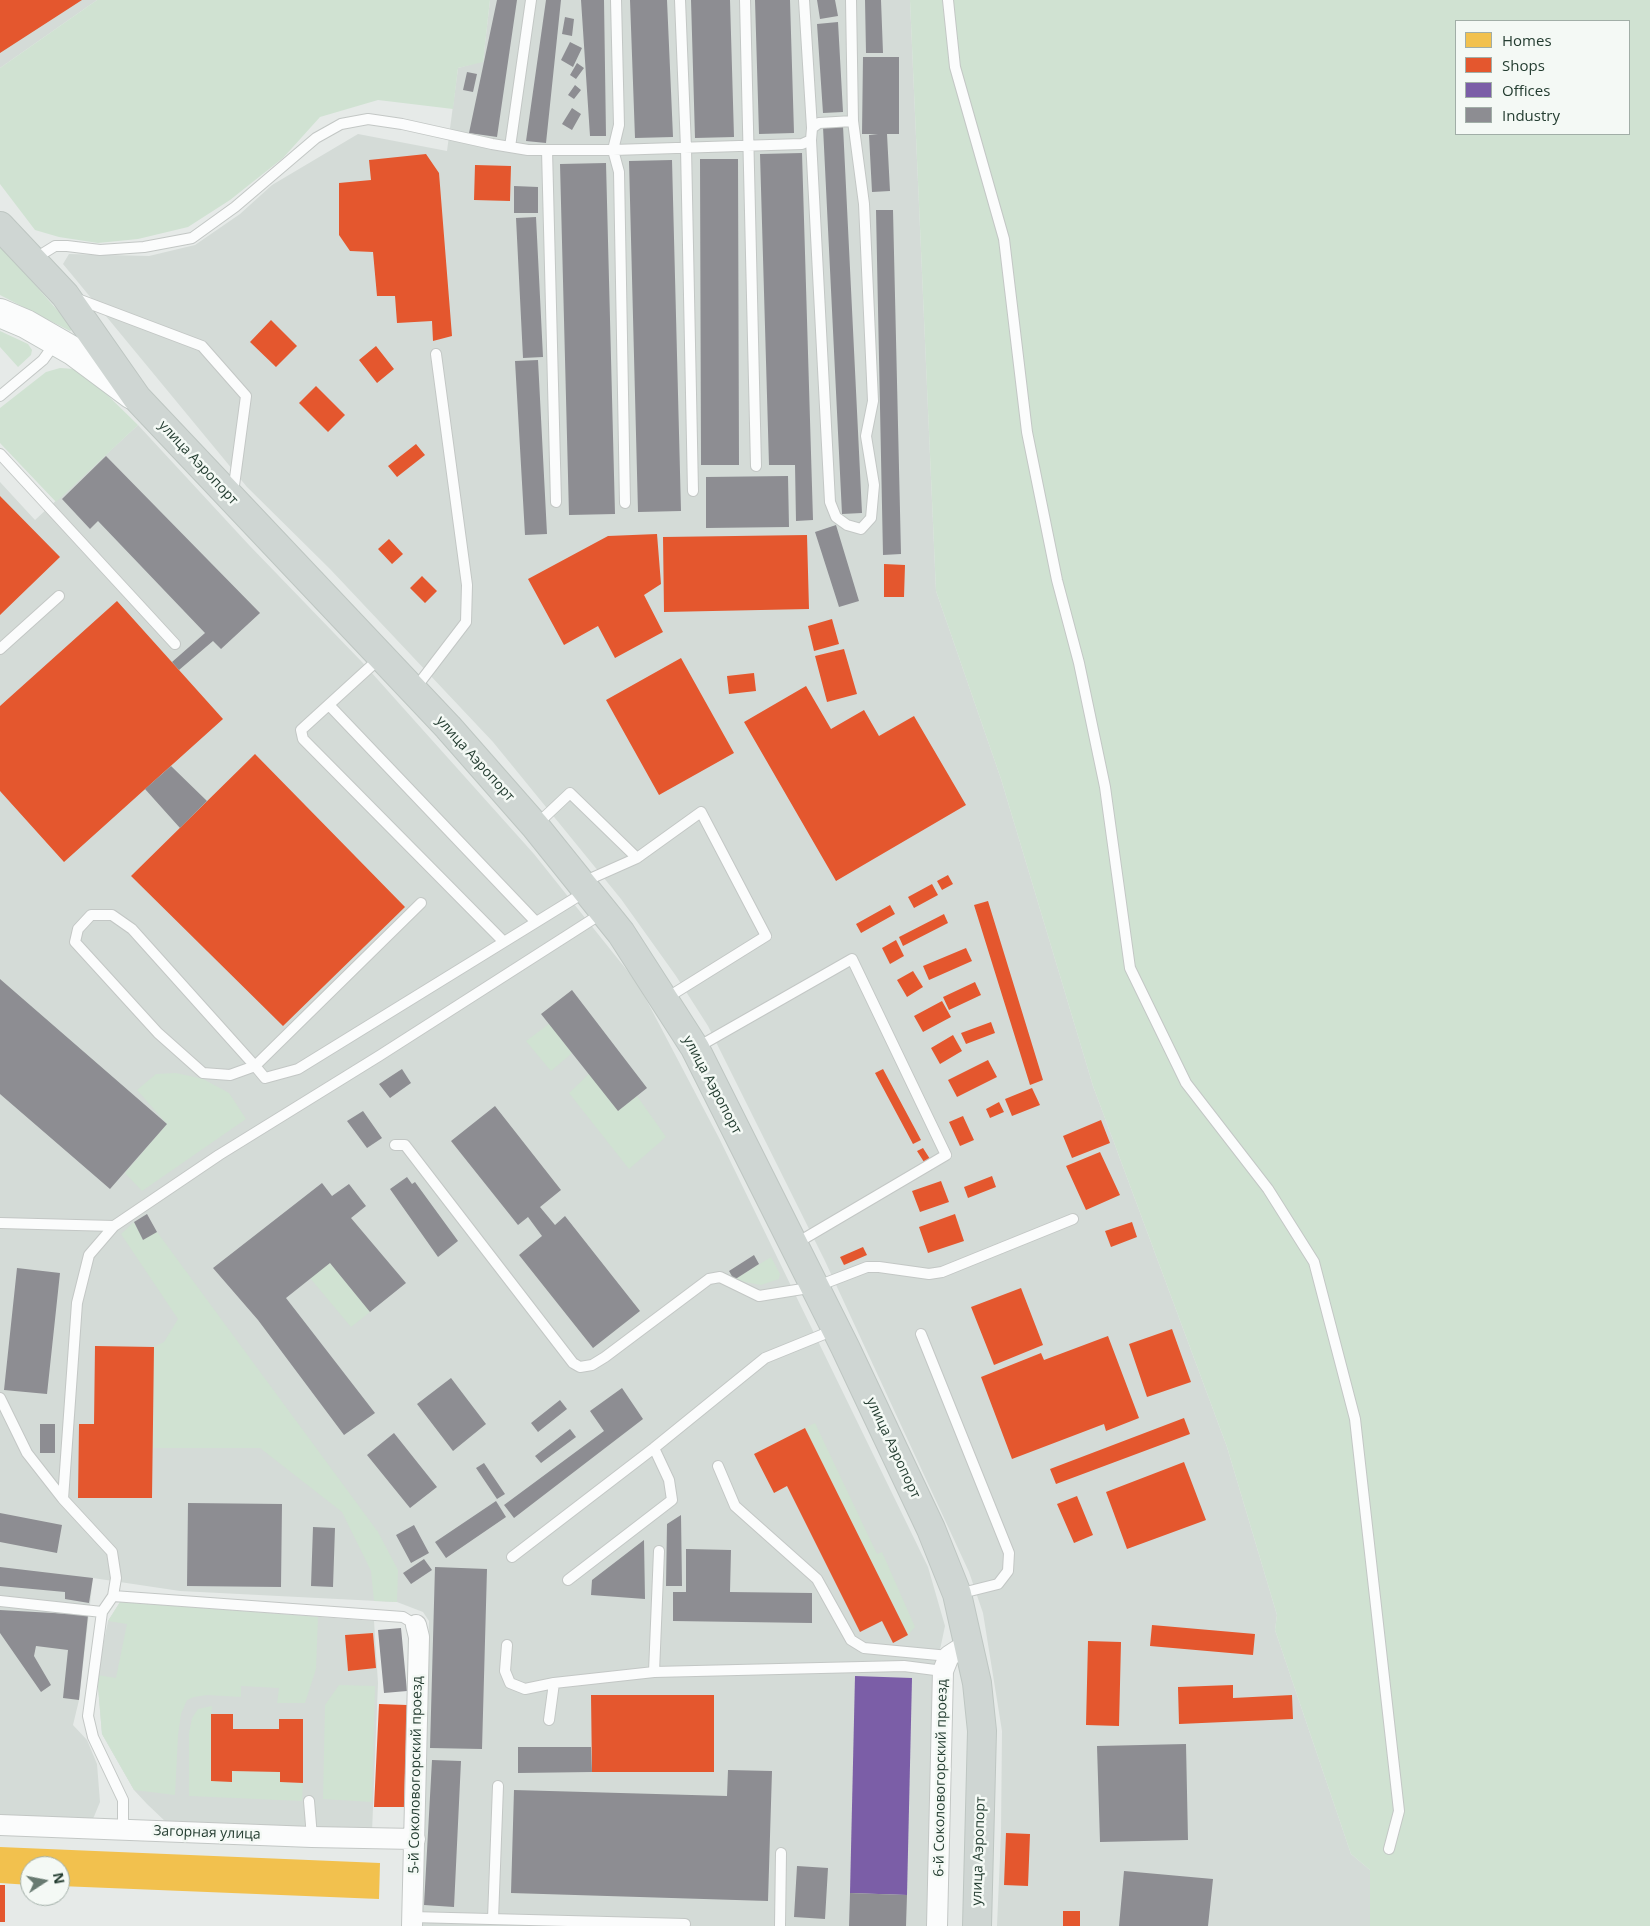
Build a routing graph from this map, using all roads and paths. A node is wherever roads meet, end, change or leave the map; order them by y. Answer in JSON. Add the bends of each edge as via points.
{"nodes":[{"id":1,"x":530,"y":0,"type":"edge"},
{"id":2,"x":616,"y":0,"type":"edge"},
{"id":3,"x":680,"y":0,"type":"edge"},
{"id":4,"x":745,"y":0,"type":"edge"},
{"id":5,"x":804,"y":0,"type":"edge"},
{"id":6,"x":851,"y":0,"type":"edge"},
{"id":7,"x":948,"y":0,"type":"edge"},
{"id":8,"x":852,"y":121,"type":"junction"},
{"id":9,"x":812,"y":128,"type":"junction"},
{"id":10,"x":811,"y":140,"type":"junction"},
{"id":11,"x":747,"y":146,"type":"junction"},
{"id":12,"x":510,"y":147,"type":"junction"},
{"id":13,"x":686,"y":148,"type":"junction"},
{"id":14,"x":547,"y":150,"type":"junction"},
{"id":15,"x":613,"y":150,"type":"junction"},
{"id":16,"x":0,"y":226,"type":"edge"},
{"id":17,"x":33,"y":260,"type":"junction"},
{"id":18,"x":66,"y":295,"type":"junction"},
{"id":19,"x":0,"y":313,"type":"edge"},
{"id":20,"x":57,"y":341,"type":"junction"},
{"id":21,"x":436,"y":354,"type":"dead end"},
{"id":22,"x":0,"y":396,"type":"edge"},
{"id":23,"x":137,"y":398,"type":"junction"},
{"id":24,"x":0,"y":454,"type":"edge"},
{"id":25,"x":756,"y":466,"type":"dead end"},
{"id":26,"x":693,"y":491,"type":"dead end"},
{"id":27,"x":232,"y":499,"type":"junction"},
{"id":28,"x":556,"y":502,"type":"dead end"},
{"id":29,"x":626,"y":503,"type":"dead end"},
{"id":30,"x":59,"y":596,"type":"dead end"},
{"id":31,"x":175,"y":644,"type":"dead end"},
{"id":32,"x":0,"y":649,"type":"edge"},
{"id":33,"x":381,"y":657,"type":"junction"},
{"id":34,"x":413,"y":691,"type":"junction"},
{"id":35,"x":329,"y":705,"type":"junction"},
{"id":36,"x":536,"y":826,"type":"junction"},
{"id":37,"x":636,"y":858,"type":"junction"},
{"id":38,"x":585,"y":886,"type":"junction"},
{"id":39,"x":421,"y":903,"type":"dead end"},
{"id":40,"x":605,"y":912,"type":"junction"},
{"id":41,"x":535,"y":921,"type":"junction"},
{"id":42,"x":503,"y":941,"type":"junction"},
{"id":43,"x":664,"y":999,"type":"junction"},
{"id":44,"x":695,"y":1048,"type":"junction"},
{"id":45,"x":254,"y":1066,"type":"junction"},
{"id":46,"x":395,"y":1145,"type":"dead end"},
{"id":47,"x":1073,"y":1219,"type":"dead end"},
{"id":48,"x":0,"y":1223,"type":"edge"},
{"id":49,"x":114,"y":1226,"type":"junction"},
{"id":50,"x":794,"y":1244,"type":"junction"},
{"id":51,"x":815,"y":1287,"type":"junction"},
{"id":52,"x":835,"y":1329,"type":"junction"},
{"id":53,"x":921,"y":1334,"type":"dead end"},
{"id":54,"x":0,"y":1398,"type":"edge"},
{"id":55,"x":654,"y":1448,"type":"junction"},
{"id":56,"x":718,"y":1466,"type":"dead end"},
{"id":57,"x":63,"y":1498,"type":"junction"},
{"id":58,"x":659,"y":1550,"type":"dead end"},
{"id":59,"x":512,"y":1557,"type":"dead end"},
{"id":60,"x":568,"y":1580,"type":"dead end"},
{"id":61,"x":957,"y":1594,"type":"junction"},
{"id":62,"x":113,"y":1596,"type":"junction"},
{"id":63,"x":0,"y":1601,"type":"edge"},
{"id":64,"x":102,"y":1612,"type":"junction"},
{"id":65,"x":416,"y":1625,"type":"joint"},
{"id":66,"x":507,"y":1645,"type":"dead end"},
{"id":67,"x":954,"y":1657,"type":"junction"},
{"id":68,"x":654,"y":1672,"type":"junction"},
{"id":69,"x":554,"y":1683,"type":"junction"},
{"id":70,"x":549,"y":1720,"type":"dead end"},
{"id":71,"x":498,"y":1786,"type":"dead end"},
{"id":72,"x":309,"y":1802,"type":"dead end"},
{"id":73,"x":0,"y":1825,"type":"edge"},
{"id":74,"x":123,"y":1830,"type":"junction"},
{"id":75,"x":312,"y":1837,"type":"junction"},
{"id":76,"x":415,"y":1839,"type":"junction"},
{"id":77,"x":1389,"y":1849,"type":"dead end"},
{"id":78,"x":781,"y":1852,"type":"dead end"},
{"id":79,"x":492,"y":1919,"type":"junction"},
{"id":80,"x":412,"y":1922,"type":"edge"},
{"id":81,"x":685,"y":1924,"type":"dead end"},
{"id":82,"x":780,"y":1926,"type":"edge"},
{"id":83,"x":937,"y":1926,"type":"edge"},
{"id":84,"x":977,"y":1926,"type":"edge"}],
"edges":[{"from":1,"to":12,"type":"lane"},
{"from":2,"to":15,"type":"lane","via":[[618,125]]},
{"from":3,"to":13,"type":"lane"},
{"from":4,"to":11,"type":"lane"},
{"from":5,"to":9,"type":"lane"},
{"from":6,"to":8,"type":"lane"},
{"from":7,"to":77,"type":"lane","via":[[955,67],[1004,239],[1027,432],[1105,787],[1130,968],[1186,1083],[1268,1190],[1314,1262],[1355,1419],[1399,1811]]},
{"from":8,"to":9,"type":"lane","via":[[819,123]]},
{"from":8,"to":10,"type":"lane","via":[[864,204],[873,391],[866,436],[874,485],[871,518],[861,529],[836,517],[830,502]]},
{"from":9,"to":10,"type":"lane"},
{"from":10,"to":11,"type":"lane","via":[[802,144]]},
{"from":11,"to":13,"type":"lane"},
{"from":11,"to":25,"type":"lane"},
{"from":12,"to":14,"type":"lane"},
{"from":12,"to":17,"type":"lane","via":[[368,119],[341,124],[316,138],[235,208],[192,238],[136,248],[100,250],[55,246]]},
{"from":13,"to":15,"type":"lane"},
{"from":13,"to":26,"type":"lane"},
{"from":14,"to":15,"type":"lane"},
{"from":14,"to":28,"type":"lane"},
{"from":15,"to":29,"type":"lane","via":[[619,172]]},
{"from":16,"to":17,"type":"main road","name":"улица Аэропорт"},
{"from":17,"to":18,"type":"main road","name":"улица Аэропорт"},
{"from":18,"to":23,"type":"main road","name":"улица Аэропорт"},
{"from":18,"to":27,"type":"lane","via":[[202,346],[246,396]]},
{"from":19,"to":20,"type":"main road","name":"улица Аэропорт"},
{"from":20,"to":22,"type":"lane","via":[[43,360]]},
{"from":20,"to":23,"type":"main road","name":"улица Аэропорт"},
{"from":21,"to":34,"type":"lane","via":[[467,585],[466,622]]},
{"from":23,"to":27,"type":"main road","name":"улица Аэропорт"},
{"from":24,"to":31,"type":"lane"},
{"from":27,"to":33,"type":"main road","name":"улица Аэропорт"},
{"from":30,"to":32,"type":"lane"},
{"from":33,"to":34,"type":"main road","name":"улица Аэропорт"},
{"from":33,"to":35,"type":"lane"},
{"from":34,"to":36,"type":"main road","name":"улица Аэропорт"},
{"from":35,"to":41,"type":"lane"},
{"from":35,"to":42,"type":"lane","via":[[302,730],[303,739]]},
{"from":36,"to":37,"type":"lane","via":[[570,793]]},
{"from":36,"to":38,"type":"main road","name":"улица Аэропорт"},
{"from":37,"to":38,"type":"lane"},
{"from":37,"to":43,"type":"lane","via":[[701,812],[766,936]]},
{"from":38,"to":40,"type":"main road","name":"улица Аэропорт"},
{"from":38,"to":41,"type":"lane"},
{"from":39,"to":45,"type":"lane"},
{"from":40,"to":43,"type":"main road","name":"улица Аэропорт"},
{"from":40,"to":49,"type":"lane","via":[[219,1155]]},
{"from":41,"to":42,"type":"lane"},
{"from":42,"to":45,"type":"lane","via":[[298,1069],[266,1078]]},
{"from":43,"to":44,"type":"main road","name":"улица Аэропорт"},
{"from":44,"to":50,"type":"main road","name":"улица Аэропорт"},
{"from":44,"to":50,"type":"lane","via":[[852,959],[946,1155]]},
{"from":45,"to":45,"type":"lane","via":[[132,929],[112,915],[90,915],[78,929],[75,942],[158,1032],[203,1073],[230,1075]]},
{"from":46,"to":51,"type":"lane","via":[[405,1145],[580,1367],[592,1365],[605,1357],[709,1279],[720,1278],[759,1296]]},
{"from":47,"to":51,"type":"lane","via":[[942,1272],[929,1274],[867,1267]]},
{"from":48,"to":49,"type":"lane"},
{"from":49,"to":57,"type":"lane","via":[[89,1255],[77,1303]]},
{"from":50,"to":51,"type":"main road","name":"улица Аэропорт"},
{"from":51,"to":52,"type":"main road","name":"улица Аэропорт"},
{"from":52,"to":55,"type":"lane","via":[[765,1358]]},
{"from":52,"to":61,"type":"main road","name":"улица Аэропорт","via":[[931,1529]]},
{"from":53,"to":61,"type":"lane","via":[[1009,1553],[1008,1571],[998,1584]]},
{"from":54,"to":57,"type":"lane","via":[[27,1453]]},
{"from":55,"to":59,"type":"lane"},
{"from":55,"to":60,"type":"lane","via":[[669,1480],[672,1500]]},
{"from":56,"to":67,"type":"lane","via":[[735,1506],[817,1579],[851,1640],[864,1648]]},
{"from":57,"to":62,"type":"lane","via":[[112,1552],[116,1578]]},
{"from":58,"to":68,"type":"lane"},
{"from":61,"to":67,"type":"main road","name":"улица Аэропорт"},
{"from":62,"to":64,"type":"lane"},
{"from":62,"to":65,"type":"lane","via":[[402,1617]]},
{"from":63,"to":64,"type":"lane"},
{"from":64,"to":74,"type":"lane","via":[[88,1716],[93,1737],[122,1800]]},
{"from":65,"to":76,"type":"street","name":"5-й Соколовогорский проезд","via":[[419,1637]]},
{"from":66,"to":69,"type":"lane","via":[[505,1671],[510,1683],[525,1689]]},
{"from":67,"to":68,"type":"lane","via":[[904,1666]]},
{"from":67,"to":83,"type":"street","name":"6-й Соколовогорский проезд"},
{"from":67,"to":84,"type":"main road","name":"улица Аэропорт","via":[[978,1683],[982,1731]]},
{"from":68,"to":69,"type":"lane"},
{"from":69,"to":70,"type":"lane"},
{"from":71,"to":79,"type":"lane"},
{"from":72,"to":75,"type":"lane"},
{"from":73,"to":74,"type":"street","name":"Загорная улица"},
{"from":74,"to":75,"type":"street","name":"Загорная улица"},
{"from":75,"to":76,"type":"street","name":"Загорная улица"},
{"from":76,"to":80,"type":"street","name":"5-й Соколовогорский проезд"},
{"from":78,"to":82,"type":"lane"},
{"from":79,"to":80,"type":"lane"},
{"from":79,"to":81,"type":"lane"}]}
